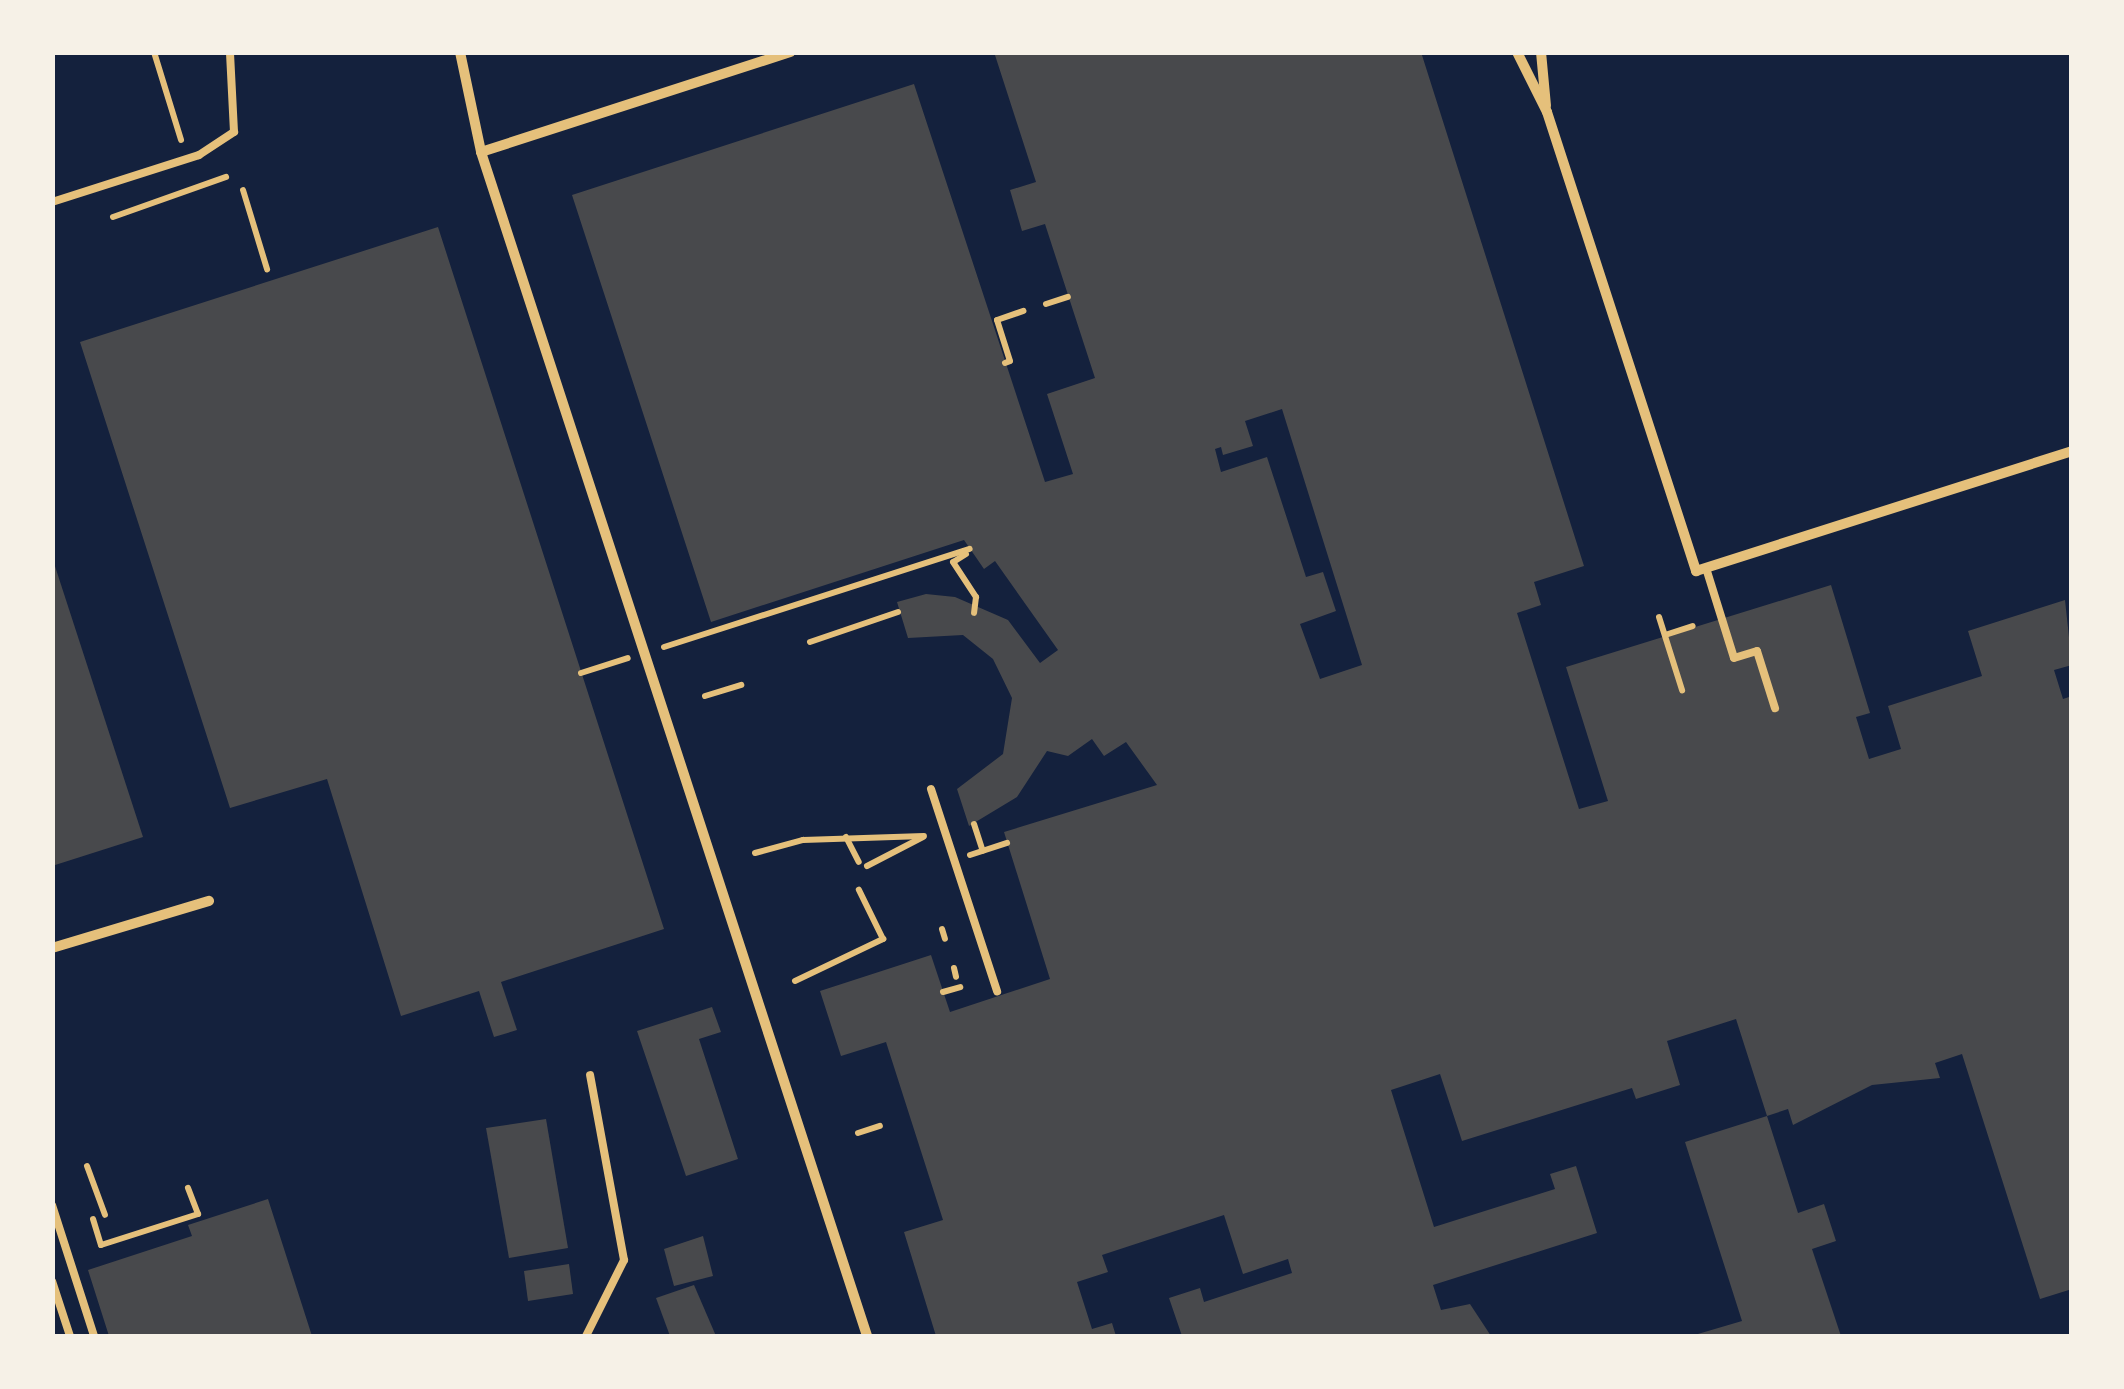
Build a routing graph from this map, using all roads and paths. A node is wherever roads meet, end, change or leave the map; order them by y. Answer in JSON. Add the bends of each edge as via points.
{"nodes":[{"id":1,"x":154,"y":52,"type":"edge"},
{"id":2,"x":230,"y":52,"type":"edge"},
{"id":3,"x":460,"y":52,"type":"edge"},
{"id":4,"x":790,"y":52,"type":"edge"},
{"id":5,"x":1517,"y":52,"type":"edge"},
{"id":6,"x":1541,"y":52,"type":"edge"},
{"id":7,"x":1546,"y":112,"type":"junction"},
{"id":8,"x":181,"y":141,"type":"dead end"},
{"id":9,"x":481,"y":152,"type":"junction"},
{"id":10,"x":226,"y":177,"type":"dead end"},
{"id":11,"x":243,"y":190,"type":"dead end"},
{"id":12,"x":52,"y":202,"type":"edge"},
{"id":13,"x":113,"y":216,"type":"dead end"},
{"id":14,"x":267,"y":269,"type":"dead end"},
{"id":15,"x":1068,"y":297,"type":"dead end"},
{"id":16,"x":1046,"y":304,"type":"dead end"},
{"id":17,"x":1023,"y":311,"type":"dead end"},
{"id":18,"x":1005,"y":363,"type":"dead end"},
{"id":19,"x":2072,"y":451,"type":"edge"},
{"id":20,"x":1701,"y":570,"type":"junction"},
{"id":21,"x":898,"y":612,"type":"dead end"},
{"id":22,"x":974,"y":614,"type":"dead end"},
{"id":23,"x":1660,"y":617,"type":"dead end"},
{"id":24,"x":1693,"y":626,"type":"dead end"},
{"id":25,"x":1665,"y":635,"type":"junction"},
{"id":26,"x":810,"y":642,"type":"dead end"},
{"id":27,"x":656,"y":649,"type":"dead end"},
{"id":28,"x":637,"y":655,"type":"dead end"},
{"id":29,"x":581,"y":673,"type":"dead end"},
{"id":30,"x":741,"y":684,"type":"dead end"},
{"id":31,"x":1682,"y":690,"type":"dead end"},
{"id":32,"x":705,"y":696,"type":"dead end"},
{"id":33,"x":1775,"y":708,"type":"dead end"},
{"id":34,"x":931,"y":789,"type":"dead end"},
{"id":35,"x":974,"y":824,"type":"dead end"},
{"id":36,"x":846,"y":837,"type":"junction"},
{"id":37,"x":1007,"y":843,"type":"dead end"},
{"id":38,"x":983,"y":850,"type":"junction"},
{"id":39,"x":755,"y":853,"type":"dead end"},
{"id":40,"x":970,"y":855,"type":"dead end"},
{"id":41,"x":858,"y":890,"type":"dead end"},
{"id":42,"x":209,"y":901,"type":"dead end"},
{"id":43,"x":942,"y":929,"type":"dead end"},
{"id":44,"x":945,"y":939,"type":"dead end"},
{"id":45,"x":52,"y":948,"type":"edge"},
{"id":46,"x":795,"y":981,"type":"dead end"},
{"id":47,"x":960,"y":987,"type":"dead end"},
{"id":48,"x":998,"y":991,"type":"dead end"},
{"id":49,"x":944,"y":992,"type":"dead end"},
{"id":50,"x":590,"y":1075,"type":"dead end"},
{"id":51,"x":880,"y":1126,"type":"dead end"},
{"id":52,"x":858,"y":1133,"type":"dead end"},
{"id":53,"x":87,"y":1166,"type":"dead end"},
{"id":54,"x":188,"y":1188,"type":"dead end"},
{"id":55,"x":52,"y":1205,"type":"edge"},
{"id":56,"x":104,"y":1215,"type":"dead end"},
{"id":57,"x":93,"y":1218,"type":"dead end"},
{"id":58,"x":52,"y":1280,"type":"edge"},
{"id":59,"x":70,"y":1336,"type":"edge"},
{"id":60,"x":94,"y":1336,"type":"edge"},
{"id":61,"x":586,"y":1336,"type":"edge"},
{"id":62,"x":867,"y":1336,"type":"edge"}],
"edges":[{"from":1,"to":8,"type":"path"},
{"from":2,"to":12,"type":"lane","via":[[234,132],[199,155]]},
{"from":3,"to":9,"type":"street"},
{"from":4,"to":9,"type":"street"},
{"from":5,"to":7,"type":"street"},
{"from":6,"to":7,"type":"street"},
{"from":7,"to":20,"type":"street"},
{"from":9,"to":62,"type":"street"},
{"from":10,"to":13,"type":"path"},
{"from":11,"to":14,"type":"path"},
{"from":15,"to":16,"type":"path"},
{"from":17,"to":18,"type":"path","via":[[996,320]]},
{"from":19,"to":20,"type":"street"},
{"from":20,"to":33,"type":"lane","via":[[1734,658],[1757,651]]},
{"from":21,"to":26,"type":"path"},
{"from":22,"to":27,"type":"path","via":[[976,597],[953,562],[971,550]]},
{"from":23,"to":25,"type":"path"},
{"from":24,"to":25,"type":"path"},
{"from":25,"to":31,"type":"path"},
{"from":28,"to":29,"type":"path"},
{"from":30,"to":32,"type":"path"},
{"from":34,"to":48,"type":"lane"},
{"from":35,"to":38,"type":"path"},
{"from":36,"to":36,"type":"path","via":[[924,836],[863,864]]},
{"from":36,"to":39,"type":"path"},
{"from":37,"to":38,"type":"path"},
{"from":38,"to":40,"type":"path"},
{"from":41,"to":46,"type":"path","via":[[883,939]]},
{"from":42,"to":45,"type":"street"},
{"from":43,"to":44,"type":"path"},
{"from":47,"to":49,"type":"path"},
{"from":50,"to":61,"type":"lane","via":[[624,1260]]},
{"from":51,"to":52,"type":"path"},
{"from":53,"to":56,"type":"path"},
{"from":54,"to":57,"type":"path","via":[[198,1214],[101,1245]]},
{"from":55,"to":60,"type":"lane"},
{"from":58,"to":59,"type":"lane"}]}
